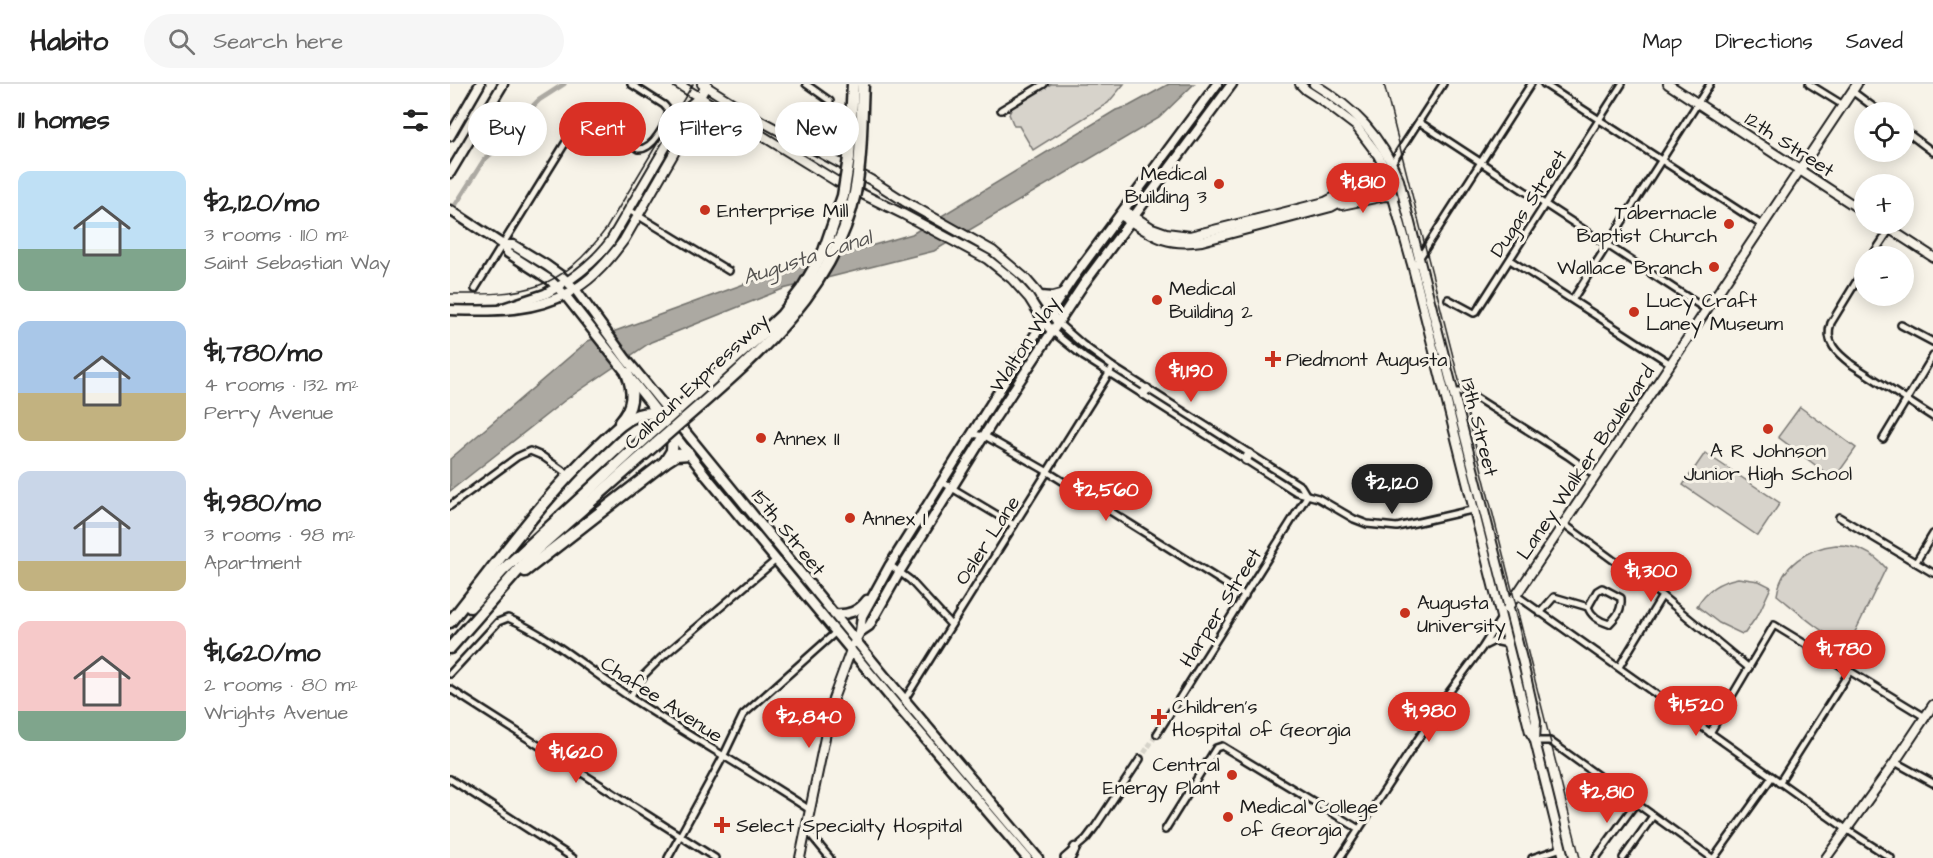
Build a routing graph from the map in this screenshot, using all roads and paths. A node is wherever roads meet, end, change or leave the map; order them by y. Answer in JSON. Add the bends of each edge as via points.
{"nodes":[{"id":1,"x":480,"y":84,"type":"edge"},
{"id":2,"x":631,"y":84,"type":"edge"},
{"id":3,"x":806,"y":84,"type":"edge"},
{"id":4,"x":853,"y":84,"type":"edge"},
{"id":5,"x":863,"y":84,"type":"edge"},
{"id":6,"x":1044,"y":84,"type":"edge"},
{"id":7,"x":1217,"y":84,"type":"edge"},
{"id":8,"x":1232,"y":84,"type":"edge"},
{"id":9,"x":1300,"y":84,"type":"edge"},
{"id":10,"x":1314,"y":84,"type":"edge"},
{"id":11,"x":1443,"y":84,"type":"edge"},
{"id":12,"x":1531,"y":84,"type":"edge"},
{"id":13,"x":1544,"y":84,"type":"edge"},
{"id":14,"x":1622,"y":84,"type":"edge"},
{"id":15,"x":1668,"y":84,"type":"edge"},
{"id":16,"x":1710,"y":84,"type":"edge"},
{"id":17,"x":1809,"y":84,"type":"edge"},
{"id":18,"x":499,"y":85,"type":"edge"},
{"id":19,"x":680,"y":85,"type":"edge"},
{"id":20,"x":705,"y":85,"type":"edge"},
{"id":21,"x":1855,"y":88,"type":"edge"},
{"id":22,"x":700,"y":97,"type":"junction"},
{"id":23,"x":830,"y":101,"type":"dead end"},
{"id":24,"x":687,"y":102,"type":"edge"},
{"id":25,"x":694,"y":102,"type":"edge"},
{"id":26,"x":1870,"y":102,"type":"edge"},
{"id":27,"x":1698,"y":104,"type":"junction"},
{"id":28,"x":1843,"y":105,"type":"junction"},
{"id":29,"x":1001,"y":110,"type":"dead end"},
{"id":30,"x":1599,"y":120,"type":"junction"},
{"id":31,"x":1419,"y":122,"type":"junction"},
{"id":32,"x":775,"y":129,"type":"edge"},
{"id":33,"x":450,"y":136,"type":"edge"},
{"id":34,"x":1914,"y":138,"type":"edge"},
{"id":35,"x":1933,"y":152,"type":"edge"},
{"id":36,"x":660,"y":156,"type":"edge"},
{"id":37,"x":816,"y":156,"type":"edge"},
{"id":38,"x":826,"y":156,"type":"edge"},
{"id":39,"x":1661,"y":161,"type":"junction"},
{"id":40,"x":1480,"y":162,"type":"junction"},
{"id":41,"x":1392,"y":163,"type":"junction"},
{"id":42,"x":810,"y":165,"type":"junction"},
{"id":43,"x":1800,"y":169,"type":"junction"},
{"id":44,"x":1385,"y":170,"type":"junction"},
{"id":45,"x":450,"y":173,"type":"edge"},
{"id":46,"x":1394,"y":197,"type":"junction"},
{"id":47,"x":1545,"y":204,"type":"junction"},
{"id":48,"x":1854,"y":205,"type":"edge"},
{"id":49,"x":1331,"y":207,"type":"junction"},
{"id":50,"x":450,"y":210,"type":"edge"},
{"id":51,"x":629,"y":210,"type":"junction"},
{"id":52,"x":1122,"y":212,"type":"junction"},
{"id":53,"x":638,"y":215,"type":"junction"},
{"id":54,"x":1133,"y":219,"type":"junction"},
{"id":55,"x":1763,"y":226,"type":"junction"},
{"id":56,"x":1898,"y":234,"type":"edge"},
{"id":57,"x":503,"y":244,"type":"junction"},
{"id":58,"x":1608,"y":245,"type":"junction"},
{"id":59,"x":1420,"y":256,"type":"junction"},
{"id":60,"x":1933,"y":257,"type":"edge"},
{"id":61,"x":1509,"y":260,"type":"junction"},
{"id":62,"x":1413,"y":268,"type":"junction"},
{"id":63,"x":729,"y":271,"type":"dead end"},
{"id":64,"x":568,"y":281,"type":"junction"},
{"id":65,"x":1854,"y":285,"type":"edge"},
{"id":66,"x":557,"y":287,"type":"junction"},
{"id":67,"x":475,"y":289,"type":"dead end"},
{"id":68,"x":575,"y":289,"type":"junction"},
{"id":69,"x":1039,"y":294,"type":"junction"},
{"id":70,"x":1063,"y":294,"type":"junction"},
{"id":71,"x":565,"y":295,"type":"junction"},
{"id":72,"x":1448,"y":299,"type":"dead end"},
{"id":73,"x":1573,"y":299,"type":"junction"},
{"id":74,"x":500,"y":309,"type":"junction"},
{"id":75,"x":450,"y":310,"type":"edge"},
{"id":76,"x":1707,"y":310,"type":"junction"},
{"id":77,"x":1050,"y":313,"type":"junction"},
{"id":78,"x":1044,"y":322,"type":"junction"},
{"id":79,"x":1058,"y":323,"type":"junction"},
{"id":80,"x":1901,"y":325,"type":"dead end"},
{"id":81,"x":1052,"y":331,"type":"junction"},
{"id":82,"x":602,"y":335,"type":"junction"},
{"id":83,"x":1933,"y":342,"type":"edge"},
{"id":84,"x":1933,"y":356,"type":"edge"},
{"id":85,"x":622,"y":361,"type":"junction"},
{"id":86,"x":1671,"y":364,"type":"junction"},
{"id":87,"x":1113,"y":367,"type":"junction"},
{"id":88,"x":627,"y":373,"type":"junction"},
{"id":89,"x":1109,"y":373,"type":"junction"},
{"id":90,"x":1145,"y":391,"type":"junction"},
{"id":91,"x":1454,"y":392,"type":"junction"},
{"id":92,"x":992,"y":401,"type":"junction"},
{"id":93,"x":1906,"y":401,"type":"junction"},
{"id":94,"x":1002,"y":407,"type":"junction"},
{"id":95,"x":659,"y":415,"type":"junction"},
{"id":96,"x":1933,"y":417,"type":"edge"},
{"id":97,"x":674,"y":418,"type":"junction"},
{"id":98,"x":613,"y":432,"type":"junction"},
{"id":99,"x":674,"y":434,"type":"junction"},
{"id":100,"x":972,"y":434,"type":"junction"},
{"id":101,"x":985,"y":436,"type":"junction"},
{"id":102,"x":653,"y":439,"type":"junction"},
{"id":103,"x":1883,"y":439,"type":"dead end"},
{"id":104,"x":689,"y":454,"type":"junction"},
{"id":105,"x":665,"y":462,"type":"junction"},
{"id":106,"x":1048,"y":472,"type":"junction"},
{"id":107,"x":569,"y":475,"type":"junction"},
{"id":108,"x":1596,"y":477,"type":"junction"},
{"id":109,"x":942,"y":482,"type":"junction"},
{"id":110,"x":952,"y":489,"type":"junction"},
{"id":111,"x":1307,"y":496,"type":"junction"},
{"id":112,"x":450,"y":506,"type":"edge"},
{"id":113,"x":1483,"y":507,"type":"junction"},
{"id":114,"x":1474,"y":510,"type":"junction"},
{"id":115,"x":1839,"y":518,"type":"dead end"},
{"id":116,"x":1564,"y":524,"type":"junction"},
{"id":117,"x":1014,"y":525,"type":"junction"},
{"id":118,"x":1933,"y":534,"type":"edge"},
{"id":119,"x":776,"y":560,"type":"junction"},
{"id":120,"x":1916,"y":562,"type":"junction"},
{"id":121,"x":890,"y":565,"type":"junction"},
{"id":122,"x":900,"y":571,"type":"junction"},
{"id":123,"x":1933,"y":573,"type":"edge"},
{"id":124,"x":878,"y":586,"type":"junction"},
{"id":125,"x":1516,"y":595,"type":"junction"},
{"id":126,"x":1245,"y":596,"type":"junction"},
{"id":127,"x":1662,"y":596,"type":"junction"},
{"id":128,"x":493,"y":599,"type":"junction"},
{"id":129,"x":1508,"y":607,"type":"junction"},
{"id":130,"x":1588,"y":607,"type":"junction"},
{"id":131,"x":1540,"y":613,"type":"junction"},
{"id":132,"x":834,"y":614,"type":"junction"},
{"id":133,"x":1501,"y":618,"type":"junction"},
{"id":134,"x":450,"y":622,"type":"edge"},
{"id":135,"x":951,"y":625,"type":"junction"},
{"id":136,"x":450,"y":630,"type":"edge"},
{"id":137,"x":836,"y":632,"type":"junction"},
{"id":138,"x":858,"y":636,"type":"junction"},
{"id":139,"x":1508,"y":644,"type":"junction"},
{"id":140,"x":450,"y":648,"type":"edge"},
{"id":141,"x":1482,"y":648,"type":"junction"},
{"id":142,"x":851,"y":650,"type":"junction"},
{"id":143,"x":1619,"y":667,"type":"junction"},
{"id":144,"x":1749,"y":668,"type":"junction"},
{"id":145,"x":1850,"y":671,"type":"junction"},
{"id":146,"x":450,"y":674,"type":"edge"},
{"id":147,"x":450,"y":688,"type":"edge"},
{"id":148,"x":630,"y":697,"type":"junction"},
{"id":149,"x":905,"y":699,"type":"junction"},
{"id":150,"x":1933,"y":705,"type":"edge"},
{"id":151,"x":1925,"y":717,"type":"junction"},
{"id":152,"x":1710,"y":733,"type":"junction"},
{"id":153,"x":1157,"y":734,"type":"tunnel mouth"},
{"id":154,"x":1535,"y":741,"type":"junction"},
{"id":155,"x":723,"y":757,"type":"junction"},
{"id":156,"x":1140,"y":759,"type":"tunnel mouth"},
{"id":157,"x":1895,"y":762,"type":"junction"},
{"id":158,"x":1772,"y":777,"type":"junction"},
{"id":159,"x":450,"y":779,"type":"edge"},
{"id":160,"x":1779,"y":783,"type":"junction"},
{"id":161,"x":1933,"y":783,"type":"edge"},
{"id":162,"x":1636,"y":803,"type":"junction"},
{"id":163,"x":810,"y":810,"type":"junction"},
{"id":164,"x":1653,"y":816,"type":"junction"},
{"id":165,"x":1359,"y":829,"type":"junction"},
{"id":166,"x":1846,"y":829,"type":"junction"},
{"id":167,"x":806,"y":830,"type":"junction"},
{"id":168,"x":1165,"y":830,"type":"dead end"},
{"id":169,"x":680,"y":837,"type":"junction"},
{"id":170,"x":1075,"y":848,"type":"junction"},
{"id":171,"x":1562,"y":848,"type":"junction"},
{"id":172,"x":1887,"y":857,"type":"edge"},
{"id":173,"x":573,"y":858,"type":"edge"},
{"id":174,"x":668,"y":858,"type":"edge"},
{"id":175,"x":715,"y":858,"type":"edge"},
{"id":176,"x":800,"y":858,"type":"edge"},
{"id":177,"x":830,"y":858,"type":"edge"},
{"id":178,"x":1027,"y":858,"type":"edge"},
{"id":179,"x":1038,"y":858,"type":"edge"},
{"id":180,"x":1064,"y":858,"type":"edge"},
{"id":181,"x":1070,"y":858,"type":"edge"},
{"id":182,"x":1340,"y":858,"type":"edge"},
{"id":183,"x":1532,"y":858,"type":"edge"},
{"id":184,"x":1564,"y":858,"type":"edge"},
{"id":185,"x":1596,"y":858,"type":"edge"},
{"id":186,"x":1623,"y":858,"type":"edge"},
{"id":187,"x":1713,"y":858,"type":"edge"},
{"id":188,"x":1826,"y":858,"type":"edge"}],
"edges":[{"from":1,"to":33,"type":"main road"},
{"from":2,"to":57,"type":"street","via":[[669,111],[652,143],[642,149],[582,117]]},
{"from":3,"to":23,"type":"street"},
{"from":4,"to":102,"type":"highway","name":"Calhoun Expressway","bridge":true,"via":[[843,196],[824,251],[782,315]]},
{"from":5,"to":102,"type":"highway","name":"Calhoun Expressway","bridge":true,"via":[[855,195],[826,269],[764,345]]},
{"from":6,"to":29,"type":"street"},
{"from":7,"to":52,"type":"main road","name":"Walton Way"},
{"from":8,"to":54,"type":"main road","name":"Walton Way"},
{"from":9,"to":44,"type":"main road","via":[[1356,126]]},
{"from":10,"to":41,"type":"main road","name":"13th Street","via":[[1363,121]]},
{"from":11,"to":31,"type":"street"},
{"from":12,"to":40,"type":"street"},
{"from":13,"to":30,"type":"street"},
{"from":14,"to":30,"type":"street","name":"Dugas Street"},
{"from":15,"to":27,"type":"main road","name":"12th Street"},
{"from":16,"to":27,"type":"street"},
{"from":17,"to":28,"type":"street"},
{"from":18,"to":45,"type":"main road"},
{"from":19,"to":22,"type":"main road"},
{"from":19,"to":24,"type":"main road"},
{"from":20,"to":22,"type":"main road"},
{"from":20,"to":32,"type":"main road"},
{"from":21,"to":26,"type":"street"},
{"from":21,"to":28,"type":"main road","name":"Laney Walker Boulevard"},
{"from":22,"to":25,"type":"main road"},
{"from":22,"to":42,"type":"main road"},
{"from":22,"to":53,"type":"main road","via":[[700,108]]},
{"from":27,"to":39,"type":"street"},
{"from":27,"to":43,"type":"main road","name":"12th Street"},
{"from":28,"to":43,"type":"main road","name":"Laney Walker Boulevard"},
{"from":30,"to":39,"type":"street"},
{"from":30,"to":47,"type":"street","name":"Dugas Street"},
{"from":31,"to":40,"type":"street"},
{"from":31,"to":41,"type":"street"},
{"from":34,"to":35,"type":"street"},
{"from":36,"to":51,"type":"main road"},
{"from":37,"to":42,"type":"main road"},
{"from":38,"to":69,"type":"main road","bridge":true,"via":[[993,251],[1018,270]]},
{"from":39,"to":55,"type":"street"},
{"from":39,"to":58,"type":"street"},
{"from":40,"to":47,"type":"street"},
{"from":40,"to":59,"type":"street"},
{"from":41,"to":44,"type":"main road"},
{"from":41,"to":59,"type":"main road","name":"13th Street"},
{"from":42,"to":78,"type":"main road","bridge":true,"via":[[987,259],[1029,298]]},
{"from":43,"to":48,"type":"main road","name":"12th Street"},
{"from":43,"to":55,"type":"main road","name":"Laney Walker Boulevard"},
{"from":44,"to":46,"type":"main road"},
{"from":44,"to":49,"type":"main road","via":[[1369,186]]},
{"from":44,"to":54,"type":"main road","via":[[1376,171],[1325,202],[1199,234],[1178,236]]},
{"from":46,"to":49,"type":"main road"},
{"from":46,"to":62,"type":"main road"},
{"from":47,"to":58,"type":"street"},
{"from":47,"to":61,"type":"street","name":"Dugas Street"},
{"from":49,"to":54,"type":"main road","via":[[1193,243],[1158,238]]},
{"from":50,"to":57,"type":"main road","name":"15th Street"},
{"from":51,"to":53,"type":"street"},
{"from":51,"to":64,"type":"main road","via":[[598,258]]},
{"from":52,"to":54,"type":"main road"},
{"from":52,"to":70,"type":"main road","name":"Walton Way"},
{"from":53,"to":63,"type":"street"},
{"from":53,"to":68,"type":"main road","via":[[615,252]]},
{"from":54,"to":79,"type":"main road","name":"Walton Way"},
{"from":55,"to":76,"type":"main road","name":"Laney Walker Boulevard"},
{"from":56,"to":60,"type":"main road"},
{"from":57,"to":64,"type":"main road","name":"15th Street","via":[[513,245]]},
{"from":57,"to":66,"type":"main road","name":"15th Street","via":[[508,253]]},
{"from":57,"to":67,"type":"street"},
{"from":58,"to":73,"type":"street"},
{"from":58,"to":76,"type":"street"},
{"from":59,"to":62,"type":"street"},
{"from":59,"to":91,"type":"main road","name":"13th Street"},
{"from":61,"to":72,"type":"street","name":"Dugas Street","via":[[1474,314]]},
{"from":61,"to":73,"type":"street"},
{"from":62,"to":114,"type":"main road"},
{"from":64,"to":66,"type":"main road"},
{"from":64,"to":68,"type":"main road","name":"15th Street"},
{"from":65,"to":93,"type":"street","via":[[1831,323],[1830,341],[1839,355]]},
{"from":66,"to":71,"type":"main road","name":"15th Street"},
{"from":66,"to":74,"type":"main road"},
{"from":68,"to":71,"type":"main road"},
{"from":68,"to":82,"type":"main road","name":"15th Street","via":[[598,319]]},
{"from":69,"to":70,"type":"main road"},
{"from":69,"to":77,"type":"main road"},
{"from":70,"to":77,"type":"main road","name":"Walton Way"},
{"from":71,"to":74,"type":"main road","via":[[532,307]]},
{"from":71,"to":82,"type":"main road","name":"15th Street"},
{"from":73,"to":86,"type":"street"},
{"from":74,"to":75,"type":"main road"},
{"from":76,"to":86,"type":"main road","name":"Laney Walker Boulevard"},
{"from":77,"to":78,"type":"main road","name":"Walton Way"},
{"from":77,"to":79,"type":"main road"},
{"from":78,"to":81,"type":"main road"},
{"from":78,"to":92,"type":"main road","name":"Walton Way"},
{"from":79,"to":81,"type":"main road","name":"Walton Way"},
{"from":79,"to":87,"type":"street"},
{"from":80,"to":83,"type":"street"},
{"from":81,"to":89,"type":"street"},
{"from":81,"to":94,"type":"main road","name":"Walton Way"},
{"from":82,"to":85,"type":"main road","name":"15th Street"},
{"from":84,"to":93,"type":"street"},
{"from":85,"to":88,"type":"main road","name":"15th Street"},
{"from":85,"to":97,"type":"main road","name":"15th Street"},
{"from":86,"to":108,"type":"main road","name":"Laney Walker Boulevard"},
{"from":87,"to":89,"type":"street","name":"Osler Lane"},
{"from":87,"to":90,"type":"street"},
{"from":88,"to":95,"type":"main road","name":"15th Street"},
{"from":88,"to":98,"type":"highway","via":[[632,386],[631,401]]},
{"from":89,"to":90,"type":"street"},
{"from":89,"to":106,"type":"street","name":"Osler Lane"},
{"from":90,"to":111,"type":"street"},
{"from":91,"to":108,"type":"street","via":[[1467,392]]},
{"from":91,"to":113,"type":"main road","name":"13th Street"},
{"from":92,"to":94,"type":"main road"},
{"from":92,"to":100,"type":"main road","name":"Walton Way"},
{"from":93,"to":96,"type":"street"},
{"from":93,"to":103,"type":"street"},
{"from":94,"to":101,"type":"main road","name":"Walton Way"},
{"from":95,"to":97,"type":"highway"},
{"from":95,"to":98,"type":"highway","via":[[637,416]]},
{"from":95,"to":99,"type":"main road","name":"15th Street"},
{"from":97,"to":99,"type":"highway"},
{"from":97,"to":132,"type":"main road","name":"15th Street"},
{"from":98,"to":107,"type":"highway"},
{"from":99,"to":104,"type":"main road","name":"15th Street"},
{"from":99,"to":105,"type":"highway","via":[[672,451]]},
{"from":100,"to":101,"type":"street"},
{"from":100,"to":109,"type":"main road","name":"Walton Way"},
{"from":101,"to":106,"type":"street"},
{"from":101,"to":110,"type":"main road","name":"Walton Way"},
{"from":102,"to":128,"type":"highway","name":"Calhoun Expressway","via":[[536,550]]},
{"from":102,"to":136,"type":"highway","name":"Calhoun Expressway","via":[[510,563]]},
{"from":104,"to":105,"type":"highway","via":[[676,455]]},
{"from":104,"to":119,"type":"main road","name":"15th Street"},
{"from":105,"to":128,"type":"highway","via":[[554,546]]},
{"from":106,"to":117,"type":"street","name":"Osler Lane"},
{"from":106,"to":126,"type":"street"},
{"from":107,"to":112,"type":"street","via":[[530,451],[517,456]]},
{"from":107,"to":134,"type":"highway"},
{"from":108,"to":116,"type":"main road","name":"Laney Walker Boulevard"},
{"from":109,"to":110,"type":"street"},
{"from":109,"to":121,"type":"main road","name":"Walton Way"},
{"from":110,"to":117,"type":"street"},
{"from":110,"to":122,"type":"main road","name":"Walton Way"},
{"from":111,"to":114,"type":"street","via":[[1365,524],[1397,527]]},
{"from":111,"to":126,"type":"street","name":"Harper Street"},
{"from":113,"to":114,"type":"street"},
{"from":113,"to":129,"type":"main road","name":"13th Street"},
{"from":114,"to":133,"type":"main road"},
{"from":115,"to":120,"type":"street"},
{"from":116,"to":125,"type":"main road","name":"Laney Walker Boulevard"},
{"from":116,"to":127,"type":"street"},
{"from":117,"to":135,"type":"street","name":"Osler Lane"},
{"from":118,"to":120,"type":"street"},
{"from":119,"to":137,"type":"main road","name":"15th Street"},
{"from":119,"to":148,"type":"street","via":[[661,658]]},
{"from":120,"to":123,"type":"street"},
{"from":121,"to":122,"type":"street"},
{"from":121,"to":124,"type":"main road","name":"Walton Way"},
{"from":122,"to":135,"type":"street"},
{"from":122,"to":138,"type":"main road","name":"Walton Way","via":[[869,626]]},
{"from":124,"to":132,"type":"main road","via":[[862,607],[850,614]]},
{"from":124,"to":138,"type":"main road","name":"Walton Way","via":[[862,616]]},
{"from":125,"to":129,"type":"main road","name":"Laney Walker Boulevard"},
{"from":125,"to":131,"type":"street"},
{"from":126,"to":153,"type":"street","name":"Harper Street"},
{"from":127,"to":143,"type":"street"},
{"from":127,"to":144,"type":"street"},
{"from":128,"to":140,"type":"highway","name":"Calhoun Expressway"},
{"from":129,"to":133,"type":"main road","name":"Laney Walker Boulevard"},
{"from":129,"to":154,"type":"main road","name":"13th Street","via":[[1536,721]]},
{"from":130,"to":130,"type":"street","via":[[1590,614],[1609,624],[1622,607],[1621,598],[1602,588]]},
{"from":130,"to":131,"type":"street","via":[[1554,597]]},
{"from":131,"to":143,"type":"street"},
{"from":132,"to":138,"type":"main road","name":"15th Street"},
{"from":133,"to":139,"type":"main road"},
{"from":133,"to":141,"type":"street","name":"Laney Walker Boulevard"},
{"from":135,"to":149,"type":"street","name":"Osler Lane"},
{"from":137,"to":142,"type":"main road","name":"15th Street"},
{"from":137,"to":155,"type":"street","via":[[743,715]]},
{"from":138,"to":142,"type":"main road","name":"Walton Way"},
{"from":138,"to":149,"type":"main road","name":"15th Street"},
{"from":139,"to":141,"type":"street","via":[[1494,641]]},
{"from":139,"to":154,"type":"main road"},
{"from":141,"to":165,"type":"street","name":"Laney Walker Boulevard"},
{"from":142,"to":163,"type":"main road","name":"Walton Way","via":[[833,699]]},
{"from":142,"to":178,"type":"main road","name":"15th Street"},
{"from":143,"to":152,"type":"street"},
{"from":144,"to":145,"type":"street","via":[[1774,625]]},
{"from":144,"to":152,"type":"street"},
{"from":145,"to":151,"type":"street"},
{"from":145,"to":160,"type":"street"},
{"from":146,"to":148,"type":"street","name":"Chafee Avenue","via":[[498,622],[508,618]]},
{"from":147,"to":169,"type":"street"},
{"from":148,"to":155,"type":"street","name":"Chafee Avenue"},
{"from":149,"to":179,"type":"main road","name":"15th Street"},
{"from":150,"to":151,"type":"main road"},
{"from":151,"to":157,"type":"main road"},
{"from":152,"to":158,"type":"street"},
{"from":154,"to":162,"type":"street","via":[[1550,741]]},
{"from":154,"to":171,"type":"main road"},
{"from":155,"to":163,"type":"street","name":"Chafee Avenue"},
{"from":155,"to":169,"type":"street"},
{"from":156,"to":170,"type":"street","via":[[1102,817]]},
{"from":157,"to":161,"type":"street"},
{"from":157,"to":166,"type":"main road"},
{"from":158,"to":160,"type":"street"},
{"from":158,"to":187,"type":"street"},
{"from":159,"to":173,"type":"street"},
{"from":160,"to":166,"type":"street"},
{"from":162,"to":164,"type":"street"},
{"from":162,"to":185,"type":"street"},
{"from":163,"to":167,"type":"main road","name":"Walton Way"},
{"from":164,"to":186,"type":"street"},
{"from":164,"to":187,"type":"street"},
{"from":165,"to":168,"type":"street","via":[[1221,746],[1216,748]]},
{"from":165,"to":182,"type":"street","name":"Laney Walker Boulevard"},
{"from":166,"to":172,"type":"street"},
{"from":166,"to":188,"type":"main road"},
{"from":167,"to":176,"type":"main road","name":"Walton Way"},
{"from":167,"to":177,"type":"street"},
{"from":169,"to":174,"type":"street"},
{"from":169,"to":175,"type":"street"},
{"from":170,"to":180,"type":"street"},
{"from":170,"to":181,"type":"main road"},
{"from":171,"to":183,"type":"street"},
{"from":171,"to":184,"type":"main road"}]}
